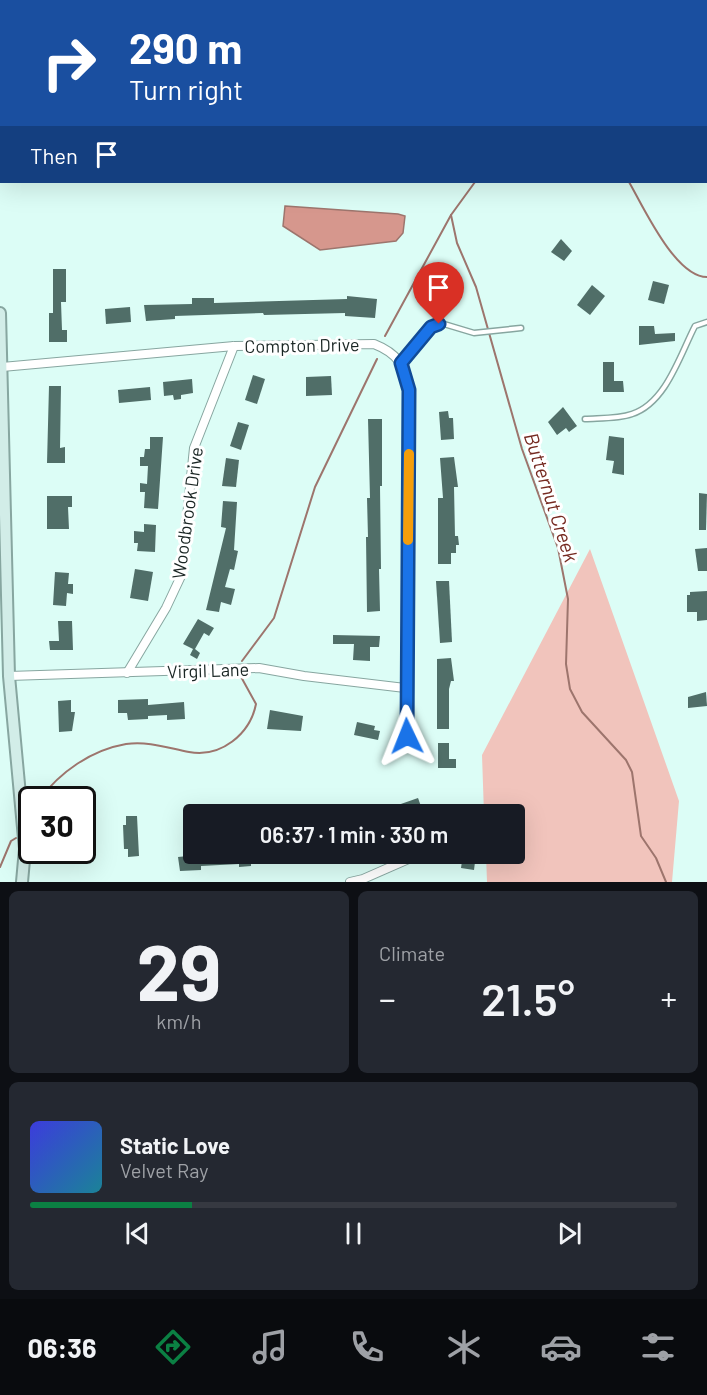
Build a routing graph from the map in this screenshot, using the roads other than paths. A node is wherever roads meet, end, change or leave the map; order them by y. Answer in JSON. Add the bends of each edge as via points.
{"nodes":[{"id":1,"x":0,"y":313,"type":"edge"},
{"id":2,"x":707,"y":322,"type":"edge"},
{"id":3,"x":521,"y":328,"type":"dead end"},
{"id":4,"x":234,"y":346,"type":"junction"},
{"id":5,"x":1,"y":360,"type":"edge"},
{"id":6,"x":401,"y":363,"type":"junction"},
{"id":7,"x":585,"y":419,"type":"dead end"},
{"id":8,"x":3,"y":474,"type":"edge"},
{"id":9,"x":128,"y":673,"type":"junction"},
{"id":10,"x":9,"y":675,"type":"junction"},
{"id":11,"x":405,"y":688,"type":"junction"},
{"id":12,"x":407,"y":736,"type":"dead end"},
{"id":13,"x":398,"y":864,"type":"edge"},
{"id":14,"x":22,"y":882,"type":"edge"},
{"id":15,"x":350,"y":882,"type":"edge"}],
"edges":[{"from":1,"to":5,"type":"street"},
{"from":2,"to":7,"type":"lane","via":[[695,326],[669,379],[644,408],[624,416]]},
{"from":3,"to":6,"type":"lane","via":[[474,333],[434,325]]},
{"from":4,"to":5,"type":"street","name":"Compton Drive"},
{"from":4,"to":6,"type":"street","name":"Compton Drive","via":[[374,344],[387,349]]},
{"from":4,"to":9,"type":"street","name":"Woodbrook Drive","via":[[194,448],[180,576]]},
{"from":5,"to":8,"type":"street"},
{"from":6,"to":11,"type":"street","via":[[409,390]]},
{"from":8,"to":10,"type":"street"},
{"from":9,"to":10,"type":"street","name":"Virgil Lane"},
{"from":9,"to":11,"type":"street","name":"Virgil Lane","via":[[259,668]]},
{"from":10,"to":14,"type":"street","via":[[25,849]]},
{"from":11,"to":12,"type":"street"},
{"from":13,"to":15,"type":"street"}]}
